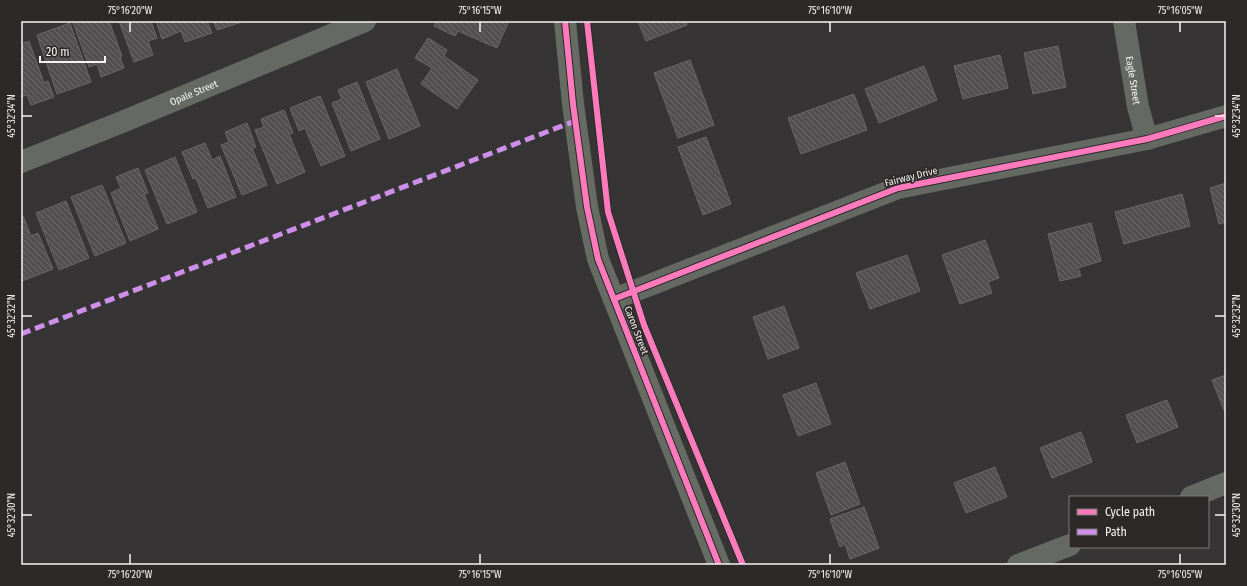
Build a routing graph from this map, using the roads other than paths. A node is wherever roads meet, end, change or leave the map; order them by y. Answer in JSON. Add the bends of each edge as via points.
{"nodes":[{"id":1,"x":365,"y":21,"type":"edge"},
{"id":2,"x":565,"y":21,"type":"edge"},
{"id":3,"x":1124,"y":21,"type":"edge"},
{"id":4,"x":1226,"y":116,"type":"edge"},
{"id":5,"x":1147,"y":139,"type":"junction"},
{"id":6,"x":21,"y":162,"type":"edge"},
{"id":7,"x":614,"y":299,"type":"junction"},
{"id":8,"x":1226,"y":483,"type":"edge"},
{"id":9,"x":1194,"y":496,"type":"edge"},
{"id":10,"x":1069,"y":545,"type":"edge"},
{"id":11,"x":719,"y":565,"type":"edge"},
{"id":12,"x":1018,"y":565,"type":"edge"}],
"edges":[{"from":1,"to":6,"type":"street","name":"Opale Street"},
{"from":2,"to":7,"type":"street","name":"Caron Street","via":[[587,207],[598,259]]},
{"from":3,"to":5,"type":"street","name":"Eagle Street","via":[[1138,107]]},
{"from":4,"to":5,"type":"street","name":"Fairway Drive"},
{"from":5,"to":7,"type":"street","name":"Fairway Drive","via":[[898,188]]},
{"from":7,"to":11,"type":"street","name":"Caron Street"},
{"from":8,"to":9,"type":"street"},
{"from":10,"to":12,"type":"street"}]}
